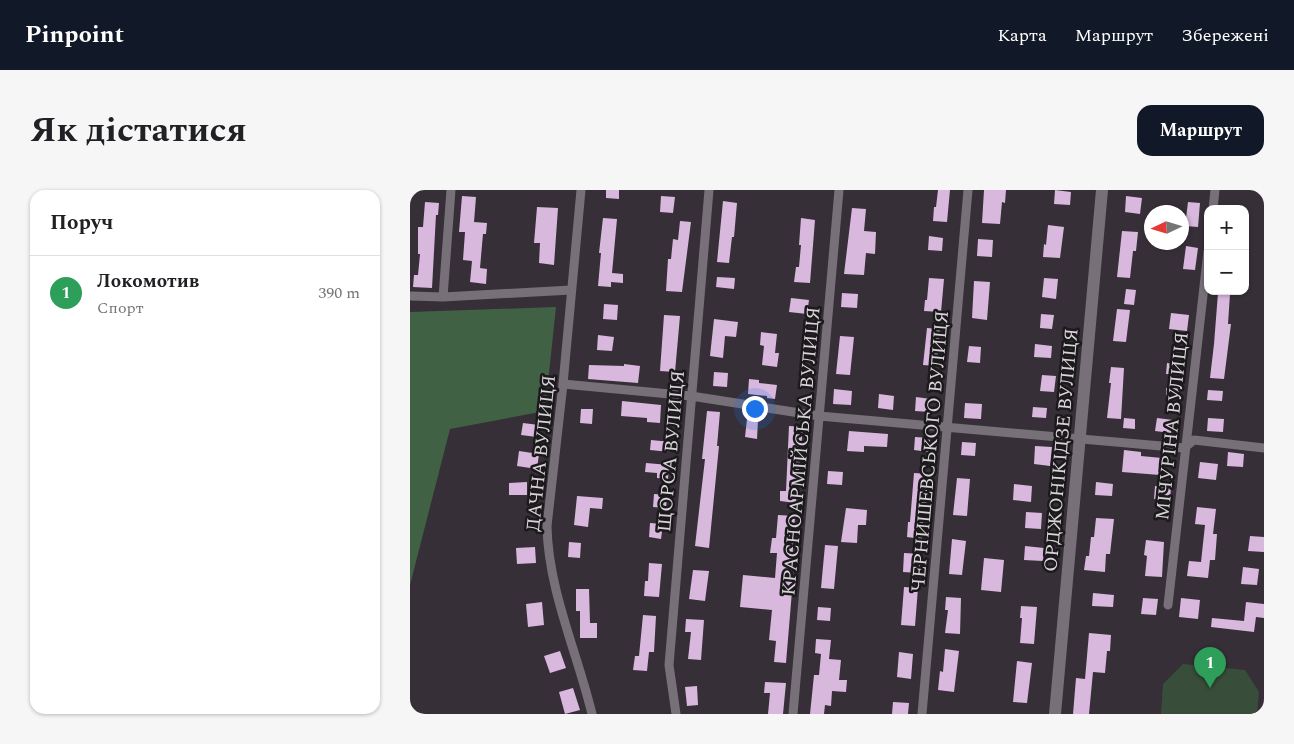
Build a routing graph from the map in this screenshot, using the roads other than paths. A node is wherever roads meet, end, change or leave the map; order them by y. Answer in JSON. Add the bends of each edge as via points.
{"nodes":[{"id":1,"x":451,"y":190,"type":"edge"},
{"id":2,"x":581,"y":190,"type":"edge"},
{"id":3,"x":709,"y":190,"type":"edge"},
{"id":4,"x":839,"y":190,"type":"edge"},
{"id":5,"x":968,"y":190,"type":"edge"},
{"id":6,"x":1102,"y":190,"type":"edge"},
{"id":7,"x":1215,"y":190,"type":"edge"},
{"id":8,"x":1213,"y":205,"type":"edge"},
{"id":9,"x":1204,"y":284,"type":"edge"},
{"id":10,"x":571,"y":290,"type":"junction"},
{"id":11,"x":410,"y":296,"type":"edge"},
{"id":12,"x":443,"y":297,"type":"junction"},
{"id":13,"x":563,"y":384,"type":"junction"},
{"id":14,"x":691,"y":396,"type":"junction"},
{"id":15,"x":819,"y":416,"type":"junction"},
{"id":16,"x":948,"y":428,"type":"junction"},
{"id":17,"x":1080,"y":439,"type":"junction"},
{"id":18,"x":1184,"y":448,"type":"junction"},
{"id":19,"x":1264,"y":448,"type":"edge"},
{"id":20,"x":1168,"y":605,"type":"dead end"},
{"id":21,"x":592,"y":714,"type":"edge"},
{"id":22,"x":676,"y":714,"type":"edge"},
{"id":23,"x":793,"y":714,"type":"edge"},
{"id":24,"x":922,"y":714,"type":"edge"},
{"id":25,"x":1056,"y":714,"type":"edge"}],
"edges":[{"from":1,"to":12,"type":"street"},
{"from":2,"to":10,"type":"street","name":"ДАЧНА ВУЛИЦЯ"},
{"from":3,"to":14,"type":"street","name":"ЩОРСА ВУЛИЦЯ"},
{"from":4,"to":15,"type":"street","name":"КРАСНОАРМІЙСЬКА ВУЛИЦЯ"},
{"from":5,"to":16,"type":"street","name":"ЧЕРНИШЕВСЬКОГО ВУЛИЦЯ"},
{"from":6,"to":17,"type":"main road","name":"ОРДЖОНІКІДЗЕ ВУЛИЦЯ"},
{"from":7,"to":8,"type":"street"},
{"from":9,"to":18,"type":"street","name":"МІЧУРІНА ВУЛИЦЯ"},
{"from":10,"to":12,"type":"street"},
{"from":10,"to":13,"type":"street","name":"ДАЧНА ВУЛИЦЯ"},
{"from":11,"to":12,"type":"street"},
{"from":13,"to":14,"type":"street"},
{"from":13,"to":21,"type":"street","name":"ДАЧНА ВУЛИЦЯ","via":[[548,518],[548,547],[557,592]]},
{"from":14,"to":15,"type":"street"},
{"from":14,"to":22,"type":"street","name":"ЩОРСА ВУЛИЦЯ","via":[[669,665]]},
{"from":15,"to":16,"type":"street"},
{"from":15,"to":23,"type":"street","name":"КРАСНОАРМІЙСЬКА ВУЛИЦЯ"},
{"from":16,"to":17,"type":"street"},
{"from":16,"to":24,"type":"street","name":"ЧЕРНИШЕВСЬКОГО ВУЛИЦЯ"},
{"from":17,"to":18,"type":"street"},
{"from":17,"to":25,"type":"main road","name":"ОРДЖОНІКІДЗЕ ВУЛИЦЯ"},
{"from":18,"to":19,"type":"street","via":[[1194,440]]},
{"from":18,"to":20,"type":"street","name":"МІЧУРІНА ВУЛИЦЯ"}]}
